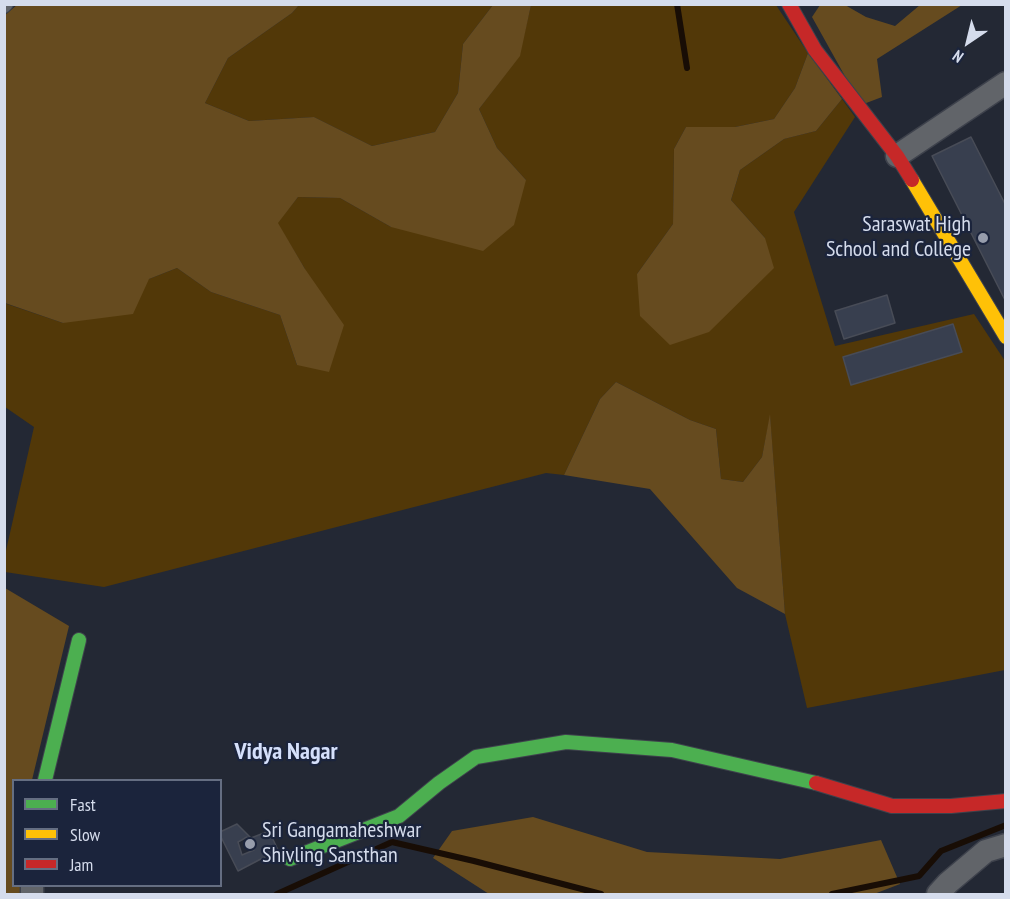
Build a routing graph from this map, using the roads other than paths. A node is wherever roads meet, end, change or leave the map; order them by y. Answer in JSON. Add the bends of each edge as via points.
{"nodes":[{"id":1,"x":789,"y":4,"type":"edge"},
{"id":2,"x":1005,"y":83,"type":"edge"},
{"id":3,"x":897,"y":156,"type":"junction"},
{"id":4,"x":1005,"y":337,"type":"edge"},
{"id":5,"x":79,"y":640,"type":"dead end"},
{"id":6,"x":45,"y":779,"type":"edge"},
{"id":7,"x":1005,"y":801,"type":"edge"},
{"id":8,"x":1005,"y":845,"type":"edge"},
{"id":9,"x":290,"y":859,"type":"dead end"},
{"id":10,"x":938,"y":894,"type":"edge"}],
"edges":[{"from":1,"to":3,"type":"street","via":[[815,50]]},
{"from":2,"to":3,"type":"street"},
{"from":3,"to":4,"type":"street"},
{"from":5,"to":6,"type":"street"},
{"from":7,"to":9,"type":"street","via":[[892,806],[810,781],[672,750],[566,742],[476,757],[399,816]]},
{"from":8,"to":10,"type":"street","via":[[986,851]]}]}
